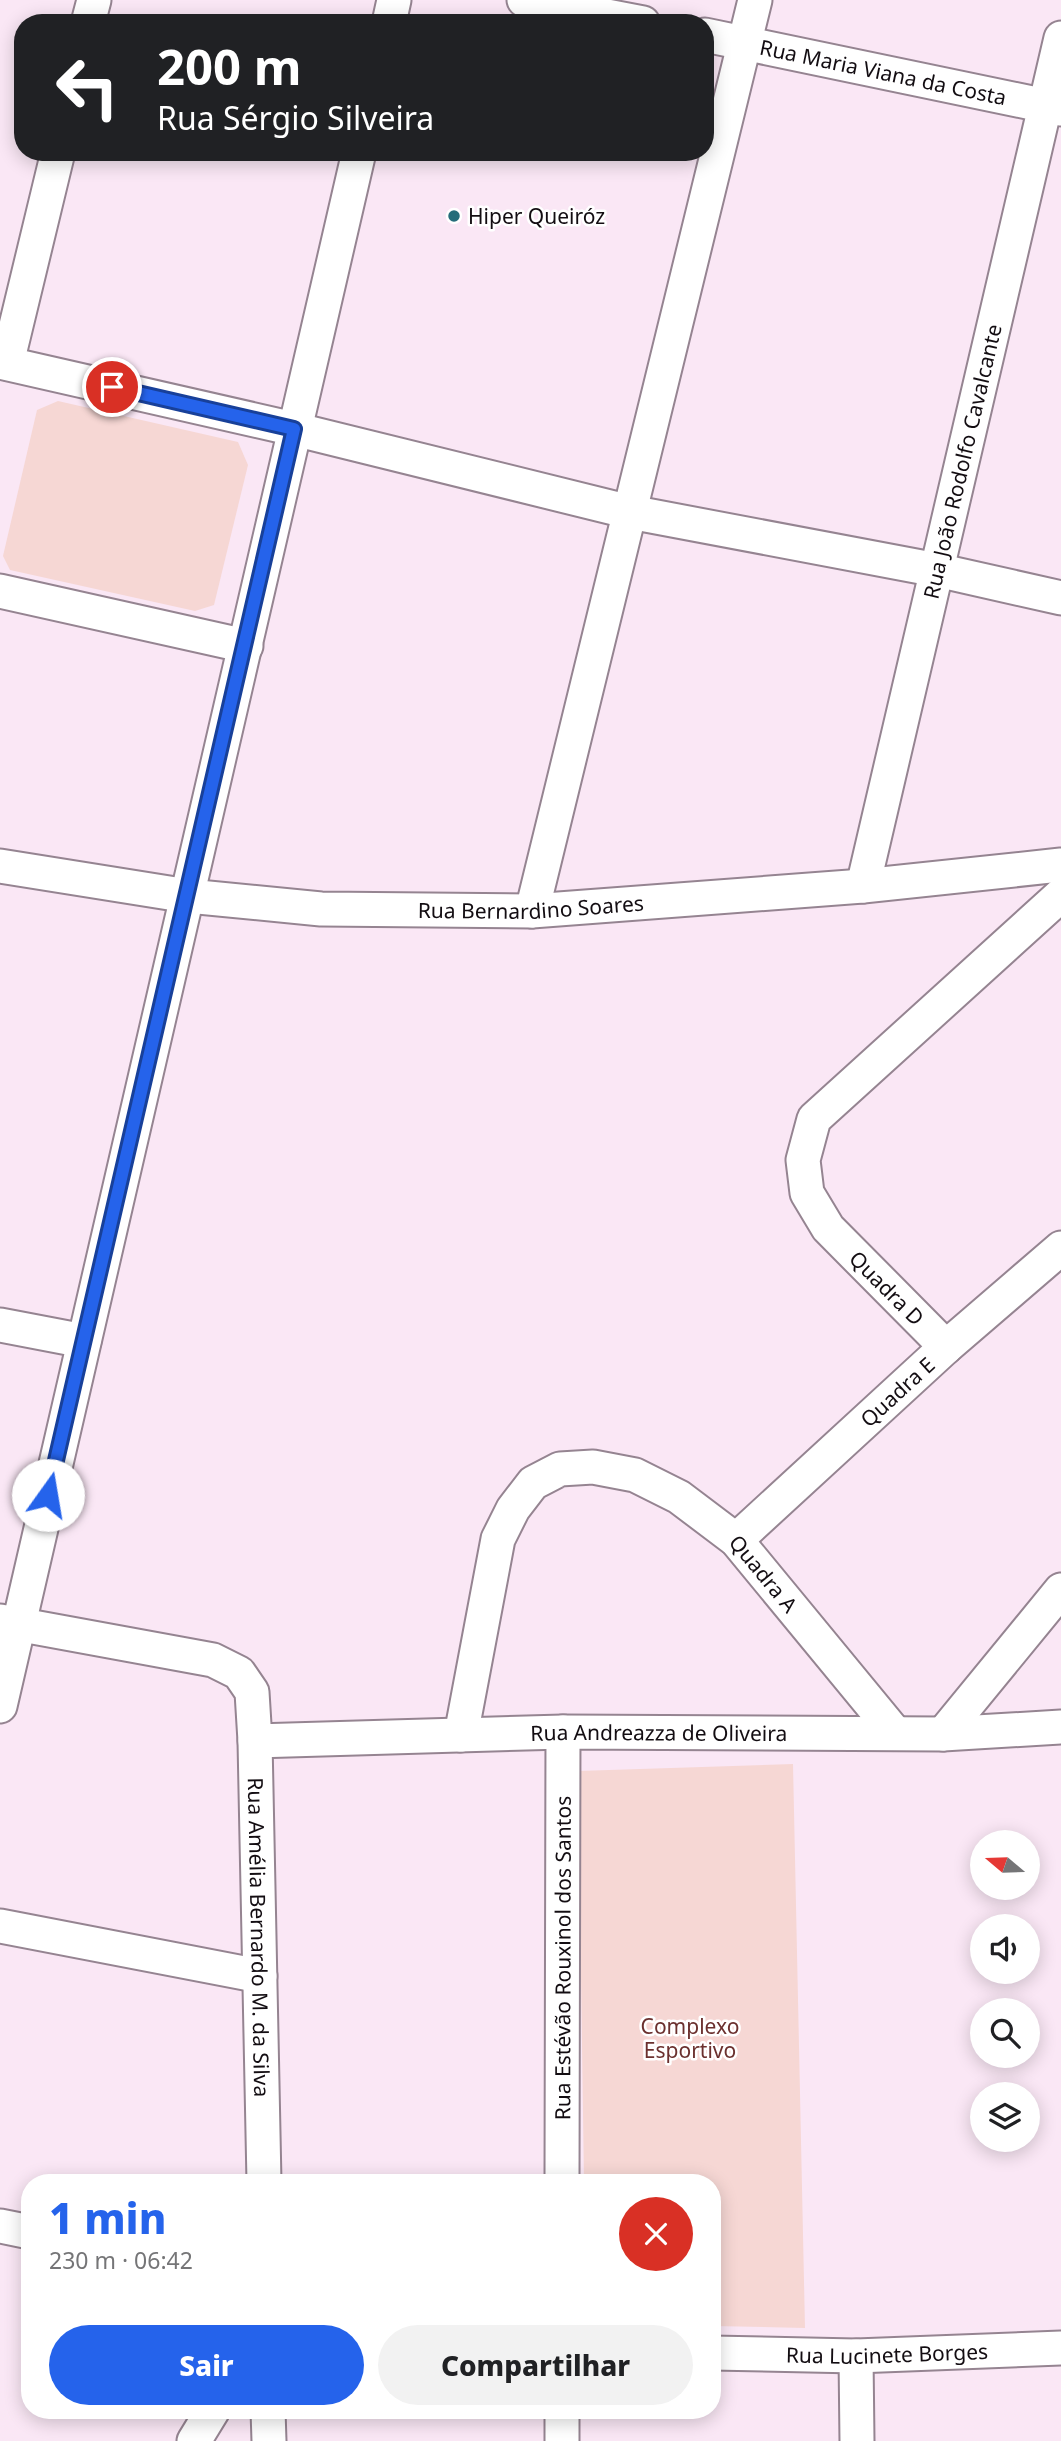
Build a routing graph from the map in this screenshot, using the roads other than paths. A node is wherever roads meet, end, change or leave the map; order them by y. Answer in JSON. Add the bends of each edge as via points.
{"nodes":[{"id":1,"x":524,"y":0,"type":"edge"},
{"id":2,"x":755,"y":0,"type":"edge"},
{"id":3,"x":596,"y":14,"type":"edge"},
{"id":4,"x":714,"y":37,"type":"edge"},
{"id":5,"x":1061,"y":38,"type":"edge"},
{"id":6,"x":744,"y":42,"type":"junction"},
{"id":7,"x":1053,"y":107,"type":"edge"},
{"id":8,"x":56,"y":161,"type":"edge"},
{"id":9,"x":357,"y":161,"type":"edge"},
{"id":10,"x":4,"y":363,"type":"edge"},
{"id":11,"x":294,"y":429,"type":"junction"},
{"id":12,"x":630,"y":512,"type":"junction"},
{"id":13,"x":937,"y":570,"type":"junction"},
{"id":14,"x":0,"y":590,"type":"edge"},
{"id":15,"x":1061,"y":598,"type":"edge"},
{"id":16,"x":246,"y":646,"type":"junction"},
{"id":17,"x":1061,"y":864,"type":"edge"},
{"id":18,"x":0,"y":866,"type":"edge"},
{"id":19,"x":863,"y":886,"type":"junction"},
{"id":20,"x":1061,"y":895,"type":"edge"},
{"id":21,"x":188,"y":896,"type":"junction"},
{"id":22,"x":532,"y":911,"type":"junction"},
{"id":23,"x":1061,"y":1248,"type":"edge"},
{"id":24,"x":0,"y":1325,"type":"edge"},
{"id":25,"x":84,"y":1341,"type":"junction"},
{"id":26,"x":946,"y":1347,"type":"junction"},
{"id":27,"x":736,"y":1540,"type":"junction"},
{"id":28,"x":1061,"y":1590,"type":"edge"},
{"id":29,"x":9,"y":1622,"type":"edge"},
{"id":30,"x":0,"y":1706,"type":"edge"},
{"id":31,"x":1061,"y":1727,"type":"edge"},
{"id":32,"x":563,"y":1732,"type":"junction"},
{"id":33,"x":895,"y":1733,"type":"junction"},
{"id":34,"x":943,"y":1734,"type":"junction"},
{"id":35,"x":461,"y":1735,"type":"junction"},
{"id":36,"x":256,"y":1741,"type":"junction"},
{"id":37,"x":0,"y":1926,"type":"edge"},
{"id":38,"x":260,"y":1976,"type":"junction"},
{"id":39,"x":264,"y":2174,"type":"edge"},
{"id":40,"x":562,"y":2174,"type":"edge"},
{"id":41,"x":0,"y":2226,"type":"edge"},
{"id":42,"x":21,"y":2230,"type":"edge"},
{"id":43,"x":1061,"y":2348,"type":"edge"},
{"id":44,"x":721,"y":2353,"type":"edge"},
{"id":45,"x":856,"y":2356,"type":"junction"},
{"id":46,"x":207,"y":2419,"type":"edge"},
{"id":47,"x":268,"y":2419,"type":"edge"},
{"id":48,"x":562,"y":2419,"type":"edge"},
{"id":49,"x":194,"y":2441,"type":"edge"},
{"id":50,"x":269,"y":2441,"type":"edge"},
{"id":51,"x":562,"y":2441,"type":"edge"},
{"id":52,"x":857,"y":2441,"type":"edge"}],
"edges":[{"from":1,"to":3,"type":"street"},
{"from":2,"to":6,"type":"street"},
{"from":4,"to":6,"type":"street","name":"Rua Maria Viana da Costa"},
{"from":5,"to":7,"type":"street","name":"Rua João Rodolfo Cavalcante"},
{"from":6,"to":7,"type":"street","name":"Rua Maria Viana da Costa"},
{"from":6,"to":12,"type":"street"},
{"from":7,"to":13,"type":"street","name":"Rua João Rodolfo Cavalcante"},
{"from":8,"to":10,"type":"street"},
{"from":9,"to":11,"type":"street"},
{"from":10,"to":11,"type":"street"},
{"from":11,"to":12,"type":"street"},
{"from":11,"to":16,"type":"street"},
{"from":12,"to":13,"type":"street"},
{"from":12,"to":22,"type":"street"},
{"from":13,"to":15,"type":"street"},
{"from":13,"to":19,"type":"street","name":"Rua João Rodolfo Cavalcante"},
{"from":14,"to":16,"type":"street"},
{"from":16,"to":21,"type":"street"},
{"from":17,"to":19,"type":"street","name":"Rua Bernardino Soares"},
{"from":18,"to":21,"type":"street","name":"Rua Bernardino Soares"},
{"from":19,"to":22,"type":"street","name":"Rua Bernardino Soares"},
{"from":20,"to":26,"type":"street","name":"Quadra D","via":[[814,1119],[803,1160],[807,1193],[828,1228]]},
{"from":21,"to":22,"type":"street","name":"Rua Bernardino Soares","via":[[321,909]]},
{"from":21,"to":25,"type":"street"},
{"from":23,"to":26,"type":"street","name":"Quadra E"},
{"from":24,"to":25,"type":"street"},
{"from":25,"to":29,"type":"street"},
{"from":26,"to":27,"type":"street","name":"Quadra E"},
{"from":27,"to":33,"type":"street","name":"Quadra A"},
{"from":27,"to":35,"type":"street","name":"Quadra A","via":[[679,1497],[635,1475],[593,1467],[560,1469],[533,1483],[498,1539]]},
{"from":28,"to":34,"type":"street"},
{"from":29,"to":30,"type":"street"},
{"from":29,"to":36,"type":"street","name":"Rua Amélia Bernardo M. da Silva","via":[[213,1660],[239,1673],[252,1692]]},
{"from":31,"to":34,"type":"street","name":"Rua Andreazza de Oliveira"},
{"from":32,"to":33,"type":"street","name":"Rua Andreazza de Oliveira"},
{"from":32,"to":35,"type":"street","name":"Rua Andreazza de Oliveira"},
{"from":32,"to":40,"type":"street","name":"Rua Estévão Rouxinol dos Santos"},
{"from":33,"to":34,"type":"street","name":"Rua Andreazza de Oliveira"},
{"from":35,"to":36,"type":"street","name":"Rua Andreazza de Oliveira"},
{"from":36,"to":38,"type":"street","name":"Rua Amélia Bernardo M. da Silva"},
{"from":37,"to":38,"type":"street"},
{"from":38,"to":39,"type":"street","name":"Rua Amélia Bernardo M. da Silva"},
{"from":41,"to":42,"type":"street"},
{"from":43,"to":45,"type":"street","name":"Rua Lucinete Borges"},
{"from":44,"to":45,"type":"street","name":"Rua Lucinete Borges"},
{"from":45,"to":52,"type":"street"},
{"from":46,"to":49,"type":"street"},
{"from":47,"to":50,"type":"street"},
{"from":48,"to":51,"type":"street"}]}
